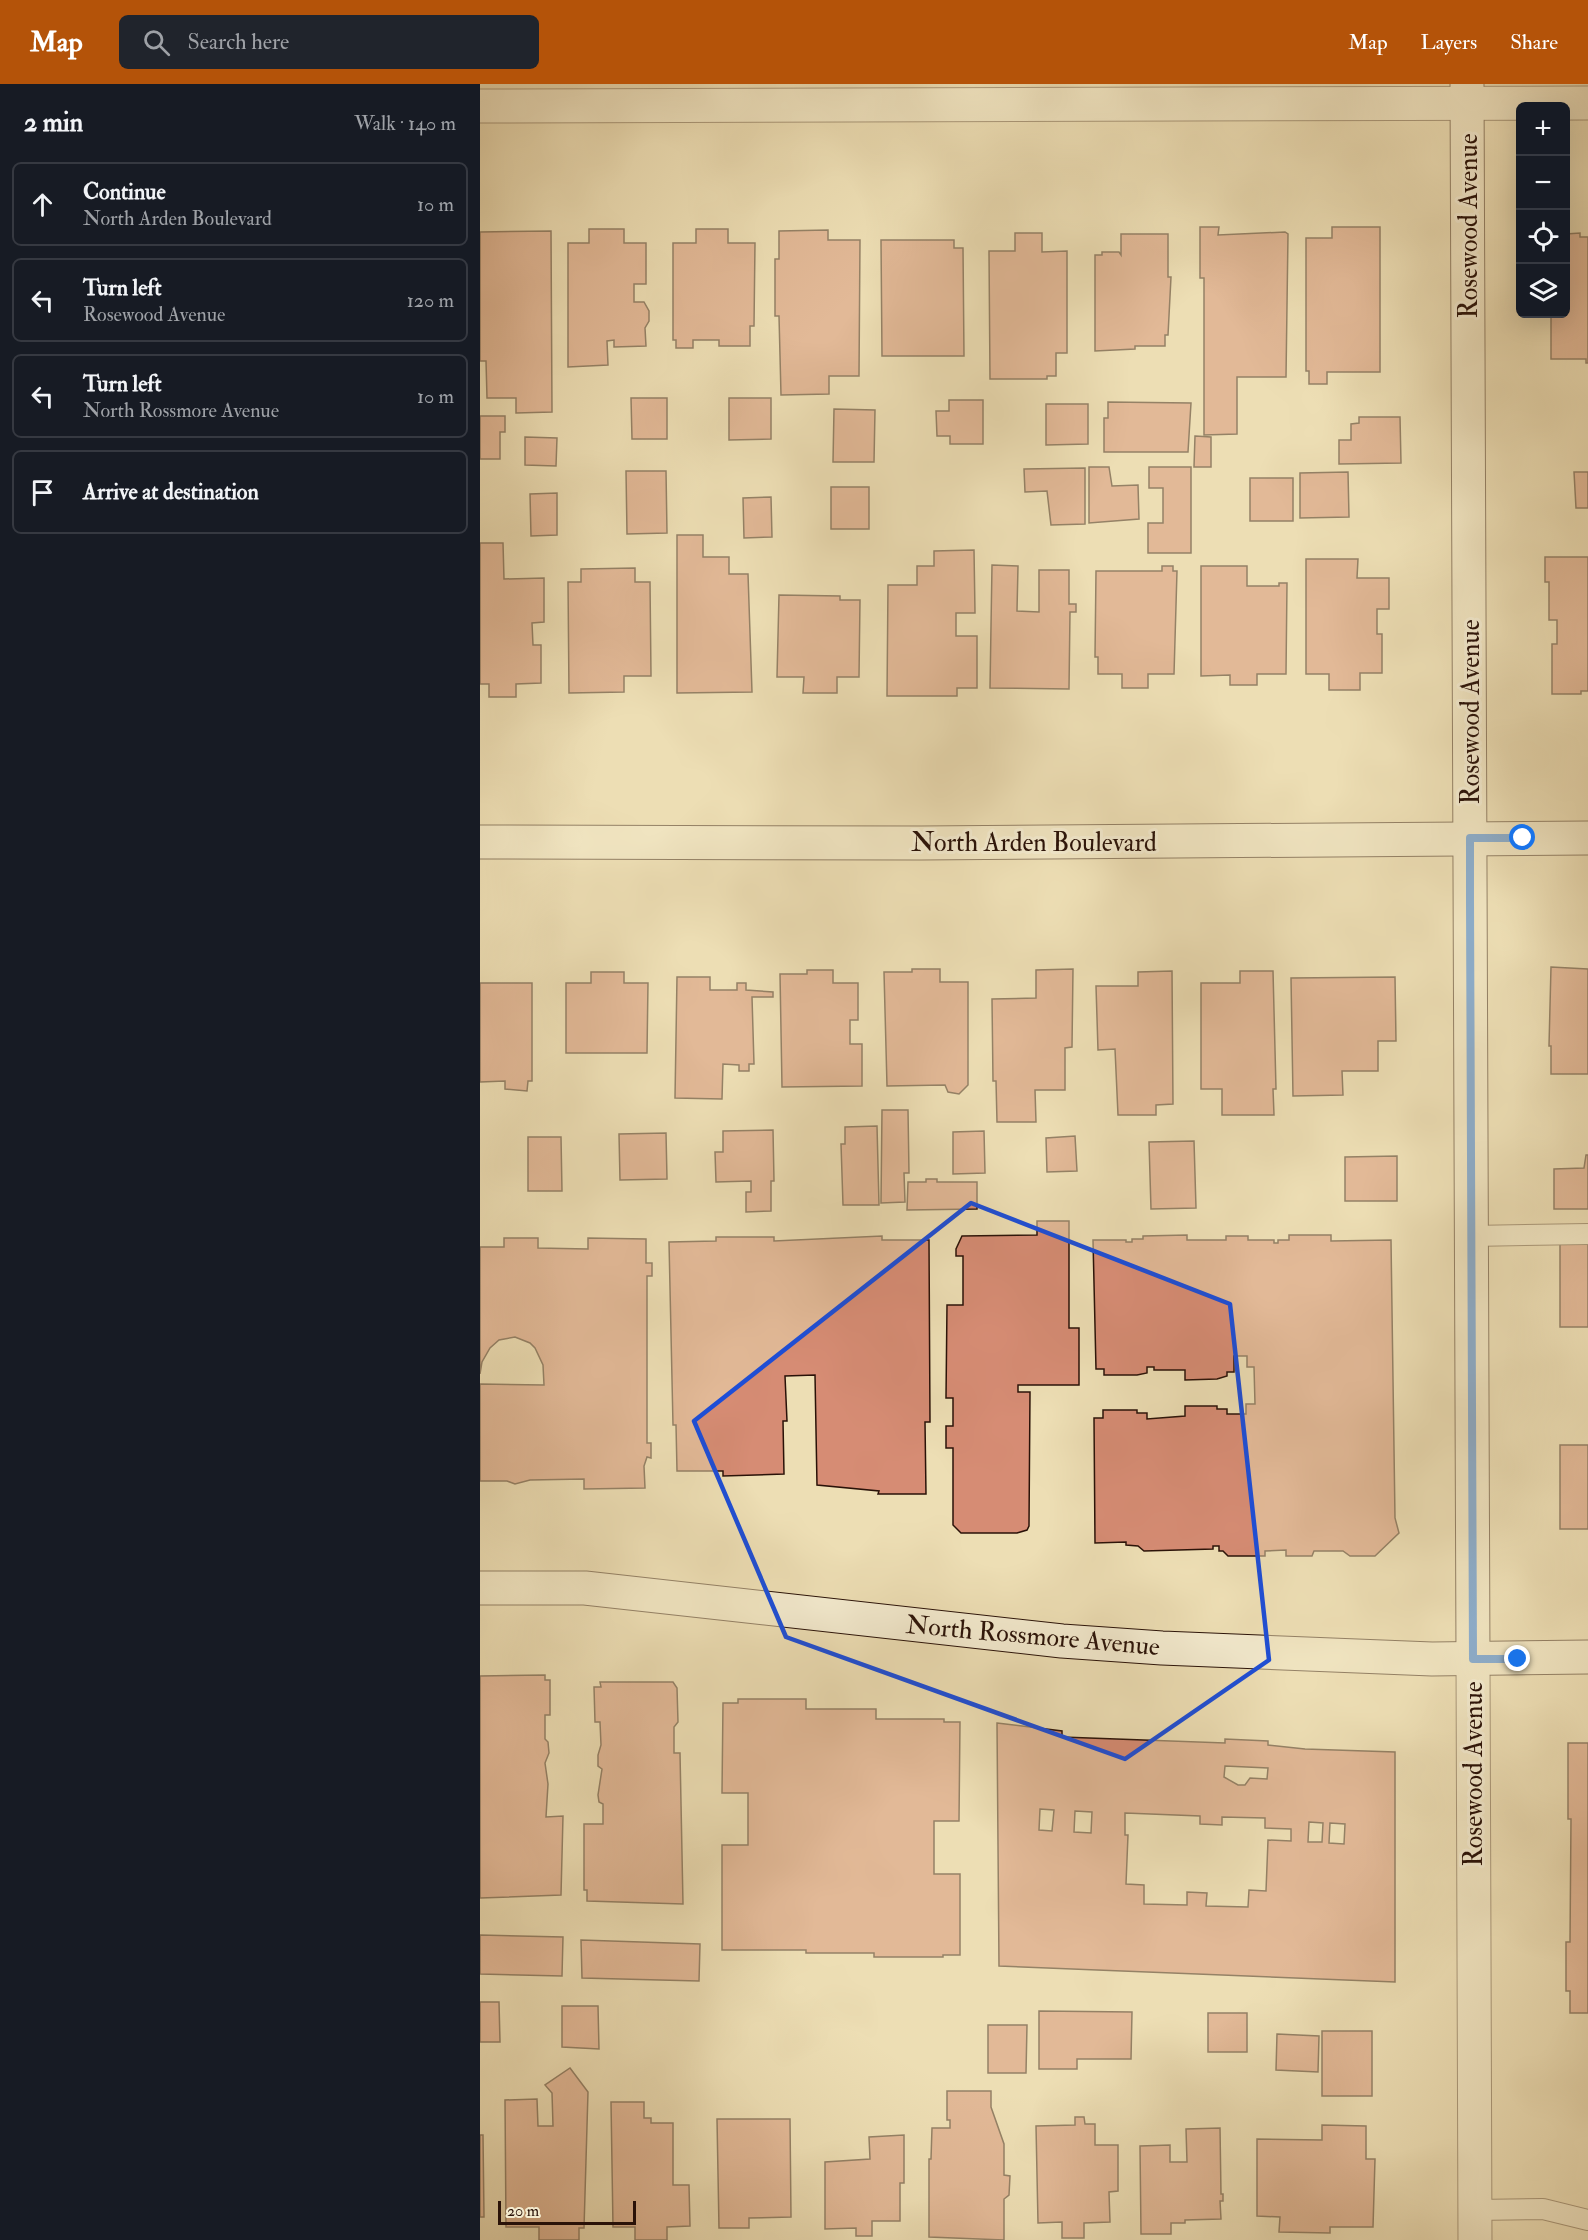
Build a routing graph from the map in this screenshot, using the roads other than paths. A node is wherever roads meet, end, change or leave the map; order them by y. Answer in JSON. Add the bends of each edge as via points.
{"nodes":[{"id":1,"x":1467,"y":94,"type":"edge"},
{"id":2,"x":1588,"y":104,"type":"edge"},
{"id":3,"x":480,"y":106,"type":"edge"},
{"id":4,"x":1470,"y":838,"type":"junction"},
{"id":5,"x":1588,"y":838,"type":"edge"},
{"id":6,"x":480,"y":842,"type":"edge"},
{"id":7,"x":1588,"y":1234,"type":"edge"},
{"id":8,"x":1471,"y":1236,"type":"junction"},
{"id":9,"x":480,"y":1588,"type":"edge"},
{"id":10,"x":1588,"y":1657,"type":"edge"},
{"id":11,"x":1473,"y":1659,"type":"junction"},
{"id":12,"x":1588,"y":2220,"type":"edge"},
{"id":13,"x":1475,"y":2225,"type":"edge"}],
"edges":[{"from":1,"to":2,"type":"street"},
{"from":1,"to":3,"type":"street"},
{"from":1,"to":4,"type":"street","name":"Rosewood Avenue"},
{"from":4,"to":5,"type":"street","name":"North Arden Boulevard"},
{"from":4,"to":6,"type":"street","name":"North Arden Boulevard"},
{"from":4,"to":8,"type":"street","name":"Rosewood Avenue"},
{"from":7,"to":8,"type":"lane"},
{"from":8,"to":11,"type":"street","name":"Rosewood Avenue"},
{"from":9,"to":11,"type":"street","name":"North Rossmore Avenue","via":[[585,1588],[1062,1641],[1327,1657]]},
{"from":10,"to":11,"type":"street","name":"North Rossmore Avenue"},
{"from":11,"to":13,"type":"street","name":"Rosewood Avenue"},
{"from":12,"to":13,"type":"lane","via":[[1543,2209]]}]}
